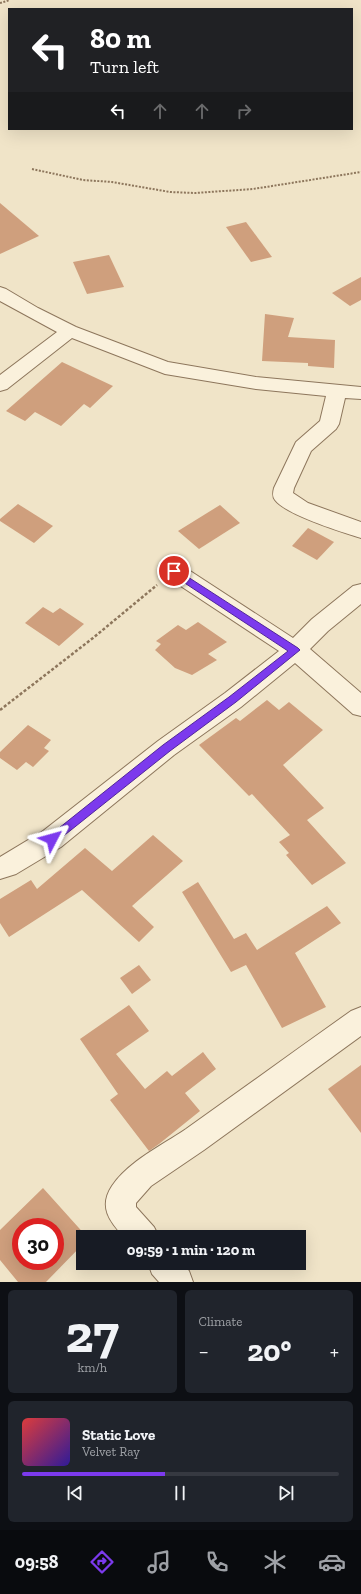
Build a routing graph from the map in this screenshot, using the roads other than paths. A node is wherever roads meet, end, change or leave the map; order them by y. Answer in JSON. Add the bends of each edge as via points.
{"nodes":[{"id":1,"x":0,"y":292,"type":"edge"},
{"id":2,"x":70,"y":331,"type":"junction"},
{"id":3,"x":0,"y":385,"type":"edge"},
{"id":4,"x":337,"y":391,"type":"junction"},
{"id":5,"x":361,"y":393,"type":"edge"},
{"id":6,"x":361,"y":530,"type":"edge"},
{"id":7,"x":174,"y":571,"type":"road end"},
{"id":8,"x":361,"y":592,"type":"edge"},
{"id":9,"x":295,"y":650,"type":"junction"},
{"id":10,"x":361,"y":707,"type":"edge"},
{"id":11,"x":0,"y":868,"type":"edge"},
{"id":12,"x":361,"y":1020,"type":"edge"},
{"id":13,"x":138,"y":1230,"type":"edge"},
{"id":14,"x":169,"y":1270,"type":"edge"},
{"id":15,"x":178,"y":1282,"type":"edge"}],
"edges":[{"from":1,"to":2,"type":"street"},
{"from":2,"to":3,"type":"street"},
{"from":2,"to":4,"type":"street","via":[[165,368],[256,383]]},
{"from":4,"to":5,"type":"street"},
{"from":4,"to":6,"type":"street","via":[[328,424],[303,447],[284,488],[283,496],[301,508]]},
{"from":7,"to":9,"type":"street"},
{"from":8,"to":9,"type":"street","via":[[320,625]]},
{"from":9,"to":10,"type":"street"},
{"from":9,"to":11,"type":"street","via":[[52,839]]},
{"from":12,"to":13,"type":"street","via":[[141,1176],[122,1197],[121,1212]]},
{"from":14,"to":15,"type":"street"}]}
